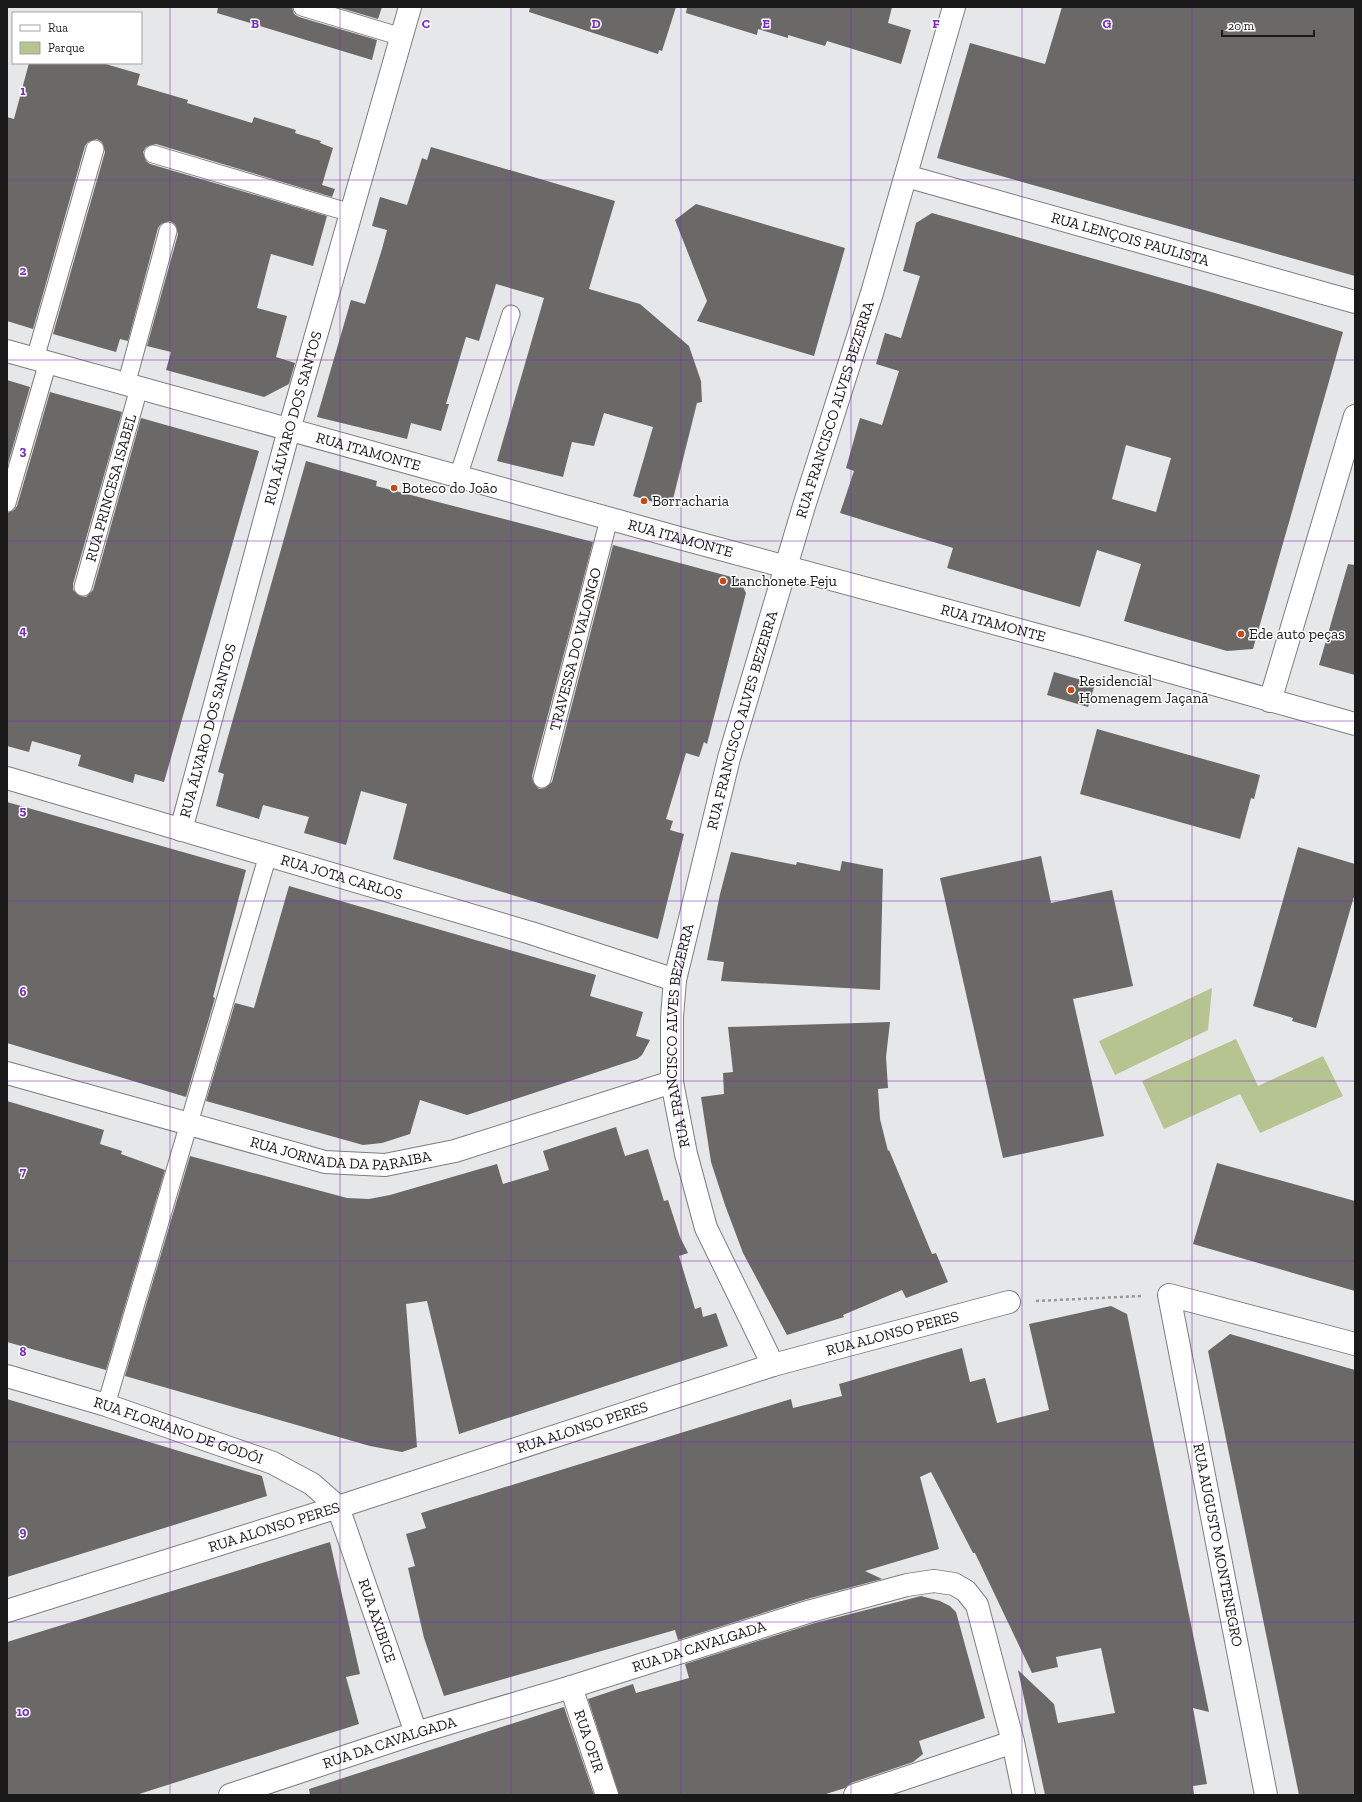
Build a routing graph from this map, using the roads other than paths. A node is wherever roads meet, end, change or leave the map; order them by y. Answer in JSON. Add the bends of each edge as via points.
{"nodes":[{"id":1,"x":302,"y":7,"type":"edge"},
{"id":2,"x":410,"y":7,"type":"edge"},
{"id":3,"x":954,"y":7,"type":"edge"},
{"id":4,"x":402,"y":37,"type":"junction"},
{"id":5,"x":95,"y":149,"type":"dead end"},
{"id":6,"x":153,"y":154,"type":"dead end"},
{"id":7,"x":906,"y":176,"type":"junction"},
{"id":8,"x":351,"y":213,"type":"junction"},
{"id":9,"x":168,"y":231,"type":"dead end"},
{"id":10,"x":1355,"y":302,"type":"edge"},
{"id":11,"x":511,"y":314,"type":"dead end"},
{"id":12,"x":7,"y":351,"type":"edge"},
{"id":13,"x":41,"y":360,"type":"junction"},
{"id":14,"x":133,"y":386,"type":"junction"},
{"id":15,"x":1355,"y":416,"type":"edge"},
{"id":16,"x":289,"y":430,"type":"junction"},
{"id":17,"x":458,"y":477,"type":"junction"},
{"id":18,"x":7,"y":503,"type":"edge"},
{"id":19,"x":609,"y":519,"type":"junction"},
{"id":20,"x":785,"y":568,"type":"junction"},
{"id":21,"x":83,"y":588,"type":"dead end"},
{"id":22,"x":1270,"y":701,"type":"junction"},
{"id":23,"x":1355,"y":724,"type":"edge"},
{"id":24,"x":7,"y":778,"type":"edge"},
{"id":25,"x":542,"y":779,"type":"dead end"},
{"id":26,"x":182,"y":830,"type":"junction"},
{"id":27,"x":268,"y":855,"type":"junction"},
{"id":28,"x":675,"y":980,"type":"junction"},
{"id":29,"x":7,"y":1073,"type":"edge"},
{"id":30,"x":672,"y":1082,"type":"junction"},
{"id":31,"x":190,"y":1125,"type":"junction"},
{"id":32,"x":1009,"y":1302,"type":"road end"},
{"id":33,"x":1355,"y":1344,"type":"edge"},
{"id":34,"x":773,"y":1365,"type":"junction"},
{"id":35,"x":7,"y":1376,"type":"edge"},
{"id":36,"x":106,"y":1405,"type":"junction"},
{"id":37,"x":338,"y":1507,"type":"junction"},
{"id":38,"x":7,"y":1611,"type":"edge"},
{"id":39,"x":571,"y":1686,"type":"junction"},
{"id":40,"x":416,"y":1733,"type":"junction"},
{"id":41,"x":1013,"y":1742,"type":"junction"},
{"id":42,"x":230,"y":1795,"type":"edge"},
{"id":43,"x":607,"y":1795,"type":"edge"},
{"id":44,"x":855,"y":1795,"type":"edge"},
{"id":45,"x":1024,"y":1795,"type":"edge"},
{"id":46,"x":1266,"y":1795,"type":"edge"}],
"edges":[{"from":1,"to":4,"type":"lane"},
{"from":2,"to":4,"type":"street","name":"RUA ÁLVARO DOS SANTOS"},
{"from":3,"to":7,"type":"street","name":"RUA FRANCISCO ALVES BEZERRA"},
{"from":4,"to":8,"type":"street","name":"RUA ÁLVARO DOS SANTOS"},
{"from":5,"to":13,"type":"lane"},
{"from":6,"to":8,"type":"lane"},
{"from":7,"to":10,"type":"street","name":"RUA LENÇOIS PAULISTA"},
{"from":7,"to":20,"type":"street","name":"RUA FRANCISCO ALVES BEZERRA","via":[[872,293]]},
{"from":8,"to":16,"type":"street","name":"RUA ÁLVARO DOS SANTOS"},
{"from":9,"to":14,"type":"lane","name":"RUA PRINCESA ISABEL"},
{"from":11,"to":17,"type":"lane"},
{"from":12,"to":13,"type":"street","name":"RUA ITAMONTE"},
{"from":13,"to":14,"type":"street","name":"RUA ITAMONTE"},
{"from":13,"to":18,"type":"lane"},
{"from":14,"to":16,"type":"street","name":"RUA ITAMONTE"},
{"from":14,"to":21,"type":"lane","name":"RUA PRINCESA ISABEL"},
{"from":15,"to":22,"type":"street"},
{"from":16,"to":17,"type":"street","name":"RUA ITAMONTE"},
{"from":16,"to":26,"type":"street","name":"RUA ÁLVARO DOS SANTOS"},
{"from":17,"to":19,"type":"street","name":"RUA ITAMONTE"},
{"from":19,"to":20,"type":"street","name":"RUA ITAMONTE"},
{"from":19,"to":25,"type":"lane","name":"TRAVESSA DO VALONGO"},
{"from":20,"to":22,"type":"street","name":"RUA ITAMONTE","via":[[1082,646]]},
{"from":20,"to":28,"type":"street","name":"RUA FRANCISCO ALVES BEZERRA","via":[[729,758]]},
{"from":22,"to":23,"type":"street","name":"RUA ITAMONTE"},
{"from":24,"to":26,"type":"street","name":"RUA JOTA CARLOS"},
{"from":26,"to":27,"type":"street","name":"RUA JOTA CARLOS"},
{"from":27,"to":28,"type":"street","name":"RUA JOTA CARLOS","via":[[531,933]]},
{"from":27,"to":31,"type":"lane"},
{"from":28,"to":30,"type":"street","name":"RUA FRANCISCO ALVES BEZERRA"},
{"from":29,"to":31,"type":"street","name":"RUA JORNADA DA PARAIBA"},
{"from":30,"to":31,"type":"street","name":"RUA JORNADA DA PARAIBA","via":[[455,1151],[385,1165],[325,1162]]},
{"from":30,"to":34,"type":"street","name":"RUA FRANCISCO ALVES BEZERRA","via":[[686,1154],[706,1228]]},
{"from":31,"to":36,"type":"lane"},
{"from":32,"to":34,"type":"street","name":"RUA ALONSO PERES"},
{"from":33,"to":46,"type":"street","name":"RUA AUGUSTO MONTENEGRO","via":[[1169,1295]]},
{"from":34,"to":37,"type":"street","name":"RUA ALONSO PERES"},
{"from":35,"to":36,"type":"street","name":"RUA FLORIANO DE GODÓI"},
{"from":36,"to":37,"type":"street","name":"RUA FLORIANO DE GODÓI","via":[[273,1463],[312,1484]]},
{"from":37,"to":38,"type":"street","name":"RUA ALONSO PERES"},
{"from":37,"to":40,"type":"street","name":"RUA AXIBICE"},
{"from":39,"to":40,"type":"street","name":"RUA DA CAVALGADA"},
{"from":39,"to":41,"type":"street","name":"RUA DA CAVALGADA","via":[[811,1611],[907,1585],[934,1581],[960,1587],[976,1605]]},
{"from":39,"to":43,"type":"street","name":"RUA OFIR"},
{"from":40,"to":42,"type":"street","name":"RUA DA CAVALGADA"},
{"from":41,"to":44,"type":"street"},
{"from":41,"to":45,"type":"street","name":"RUA DA CAVALGADA"}]}
